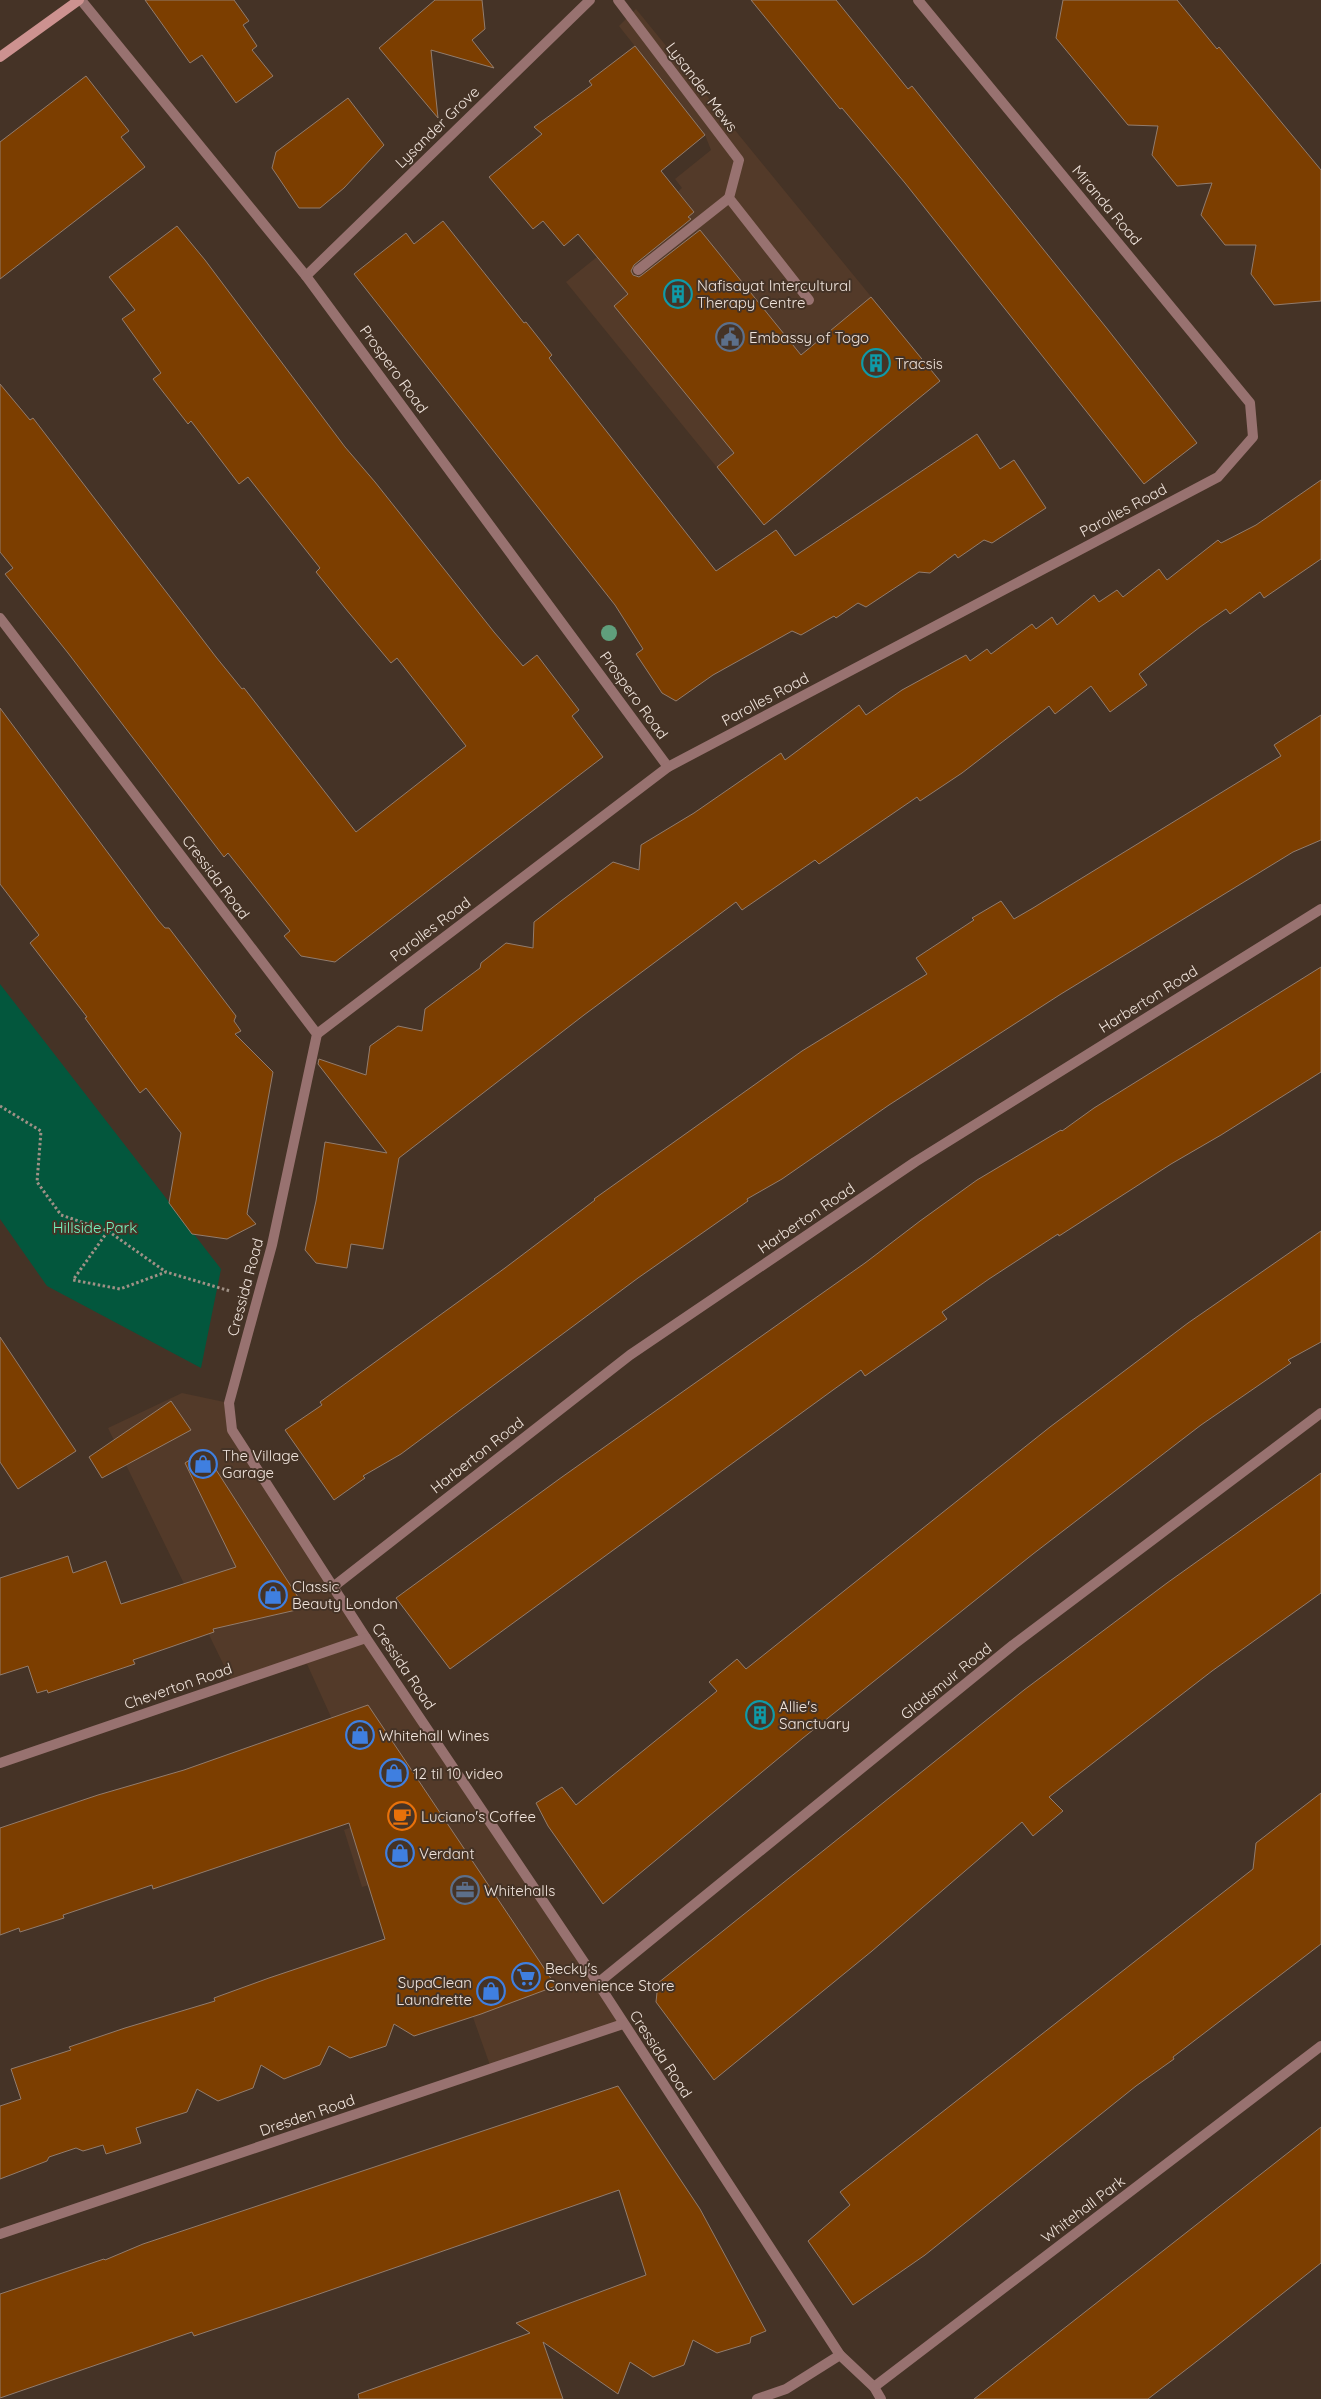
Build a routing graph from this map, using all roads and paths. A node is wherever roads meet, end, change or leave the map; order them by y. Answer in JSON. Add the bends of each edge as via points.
{"nodes":[{"id":1,"x":80,"y":0,"type":"edge"},
{"id":2,"x":590,"y":0,"type":"edge"},
{"id":3,"x":618,"y":0,"type":"edge"},
{"id":4,"x":918,"y":0,"type":"edge"},
{"id":5,"x":0,"y":57,"type":"edge"},
{"id":6,"x":729,"y":198,"type":"junction"},
{"id":7,"x":638,"y":270,"type":"dead end"},
{"id":8,"x":306,"y":276,"type":"junction"},
{"id":9,"x":809,"y":300,"type":"dead end"},
{"id":10,"x":1253,"y":437,"type":"joint"},
{"id":11,"x":0,"y":618,"type":"edge"},
{"id":12,"x":668,"y":767,"type":"junction"},
{"id":13,"x":1321,"y":908,"type":"edge"},
{"id":14,"x":317,"y":1034,"type":"junction"},
{"id":15,"x":0,"y":1106,"type":"edge"},
{"id":16,"x":108,"y":1231,"type":"junction"},
{"id":17,"x":166,"y":1272,"type":"junction"},
{"id":18,"x":257,"y":1299,"type":"junction"},
{"id":19,"x":1321,"y":1413,"type":"edge"},
{"id":20,"x":333,"y":1587,"type":"junction"},
{"id":21,"x":366,"y":1638,"type":"junction"},
{"id":22,"x":0,"y":1763,"type":"edge"},
{"id":23,"x":598,"y":1983,"type":"junction"},
{"id":24,"x":623,"y":2024,"type":"junction"},
{"id":25,"x":1321,"y":2046,"type":"edge"},
{"id":26,"x":0,"y":2234,"type":"edge"},
{"id":27,"x":840,"y":2355,"type":"junction"},
{"id":28,"x":874,"y":2387,"type":"junction"},
{"id":29,"x":757,"y":2399,"type":"edge"},
{"id":30,"x":881,"y":2399,"type":"edge"}],
"edges":[{"from":1,"to":5,"type":"street"},
{"from":1,"to":8,"type":"street","name":"Prospero Road"},
{"from":2,"to":8,"type":"street","name":"Lysander Grove"},
{"from":3,"to":6,"type":"street","name":"Lysander Mews","via":[[739,160]]},
{"from":4,"to":10,"type":"street","name":"Miranda Road","via":[[1250,402]]},
{"from":6,"to":7,"type":"street"},
{"from":6,"to":9,"type":"street"},
{"from":8,"to":12,"type":"street","name":"Prospero Road"},
{"from":10,"to":12,"type":"street","name":"Parolles Road","via":[[1218,477]]},
{"from":11,"to":14,"type":"street","name":"Cressida Road"},
{"from":12,"to":14,"type":"street","name":"Parolles Road"},
{"from":13,"to":20,"type":"street","name":"Harberton Road","via":[[915,1162],[630,1355]]},
{"from":14,"to":18,"type":"street","name":"Cressida Road","via":[[272,1246]]},
{"from":15,"to":16,"type":"path","via":[[41,1131],[37,1182],[61,1215]]},
{"from":16,"to":17,"type":"path"},
{"from":16,"to":17,"type":"path","via":[[73,1280],[120,1289]]},
{"from":17,"to":18,"type":"path"},
{"from":18,"to":20,"type":"street","name":"Cressida Road","via":[[229,1403],[232,1430]]},
{"from":19,"to":23,"type":"street","name":"Gladsmuir Road","via":[[1013,1645]]},
{"from":20,"to":21,"type":"street","name":"Cressida Road"},
{"from":21,"to":22,"type":"street","name":"Cheverton Road"},
{"from":21,"to":23,"type":"street","name":"Cressida Road"},
{"from":23,"to":24,"type":"street","name":"Cressida Road"},
{"from":24,"to":26,"type":"street","name":"Dresden Road"},
{"from":24,"to":27,"type":"street","name":"Cressida Road"},
{"from":25,"to":28,"type":"street","name":"Whitehall Park"},
{"from":27,"to":28,"type":"street","name":"Cressida Road"},
{"from":27,"to":29,"type":"street","via":[[786,2389]]},
{"from":28,"to":30,"type":"street"}]}
